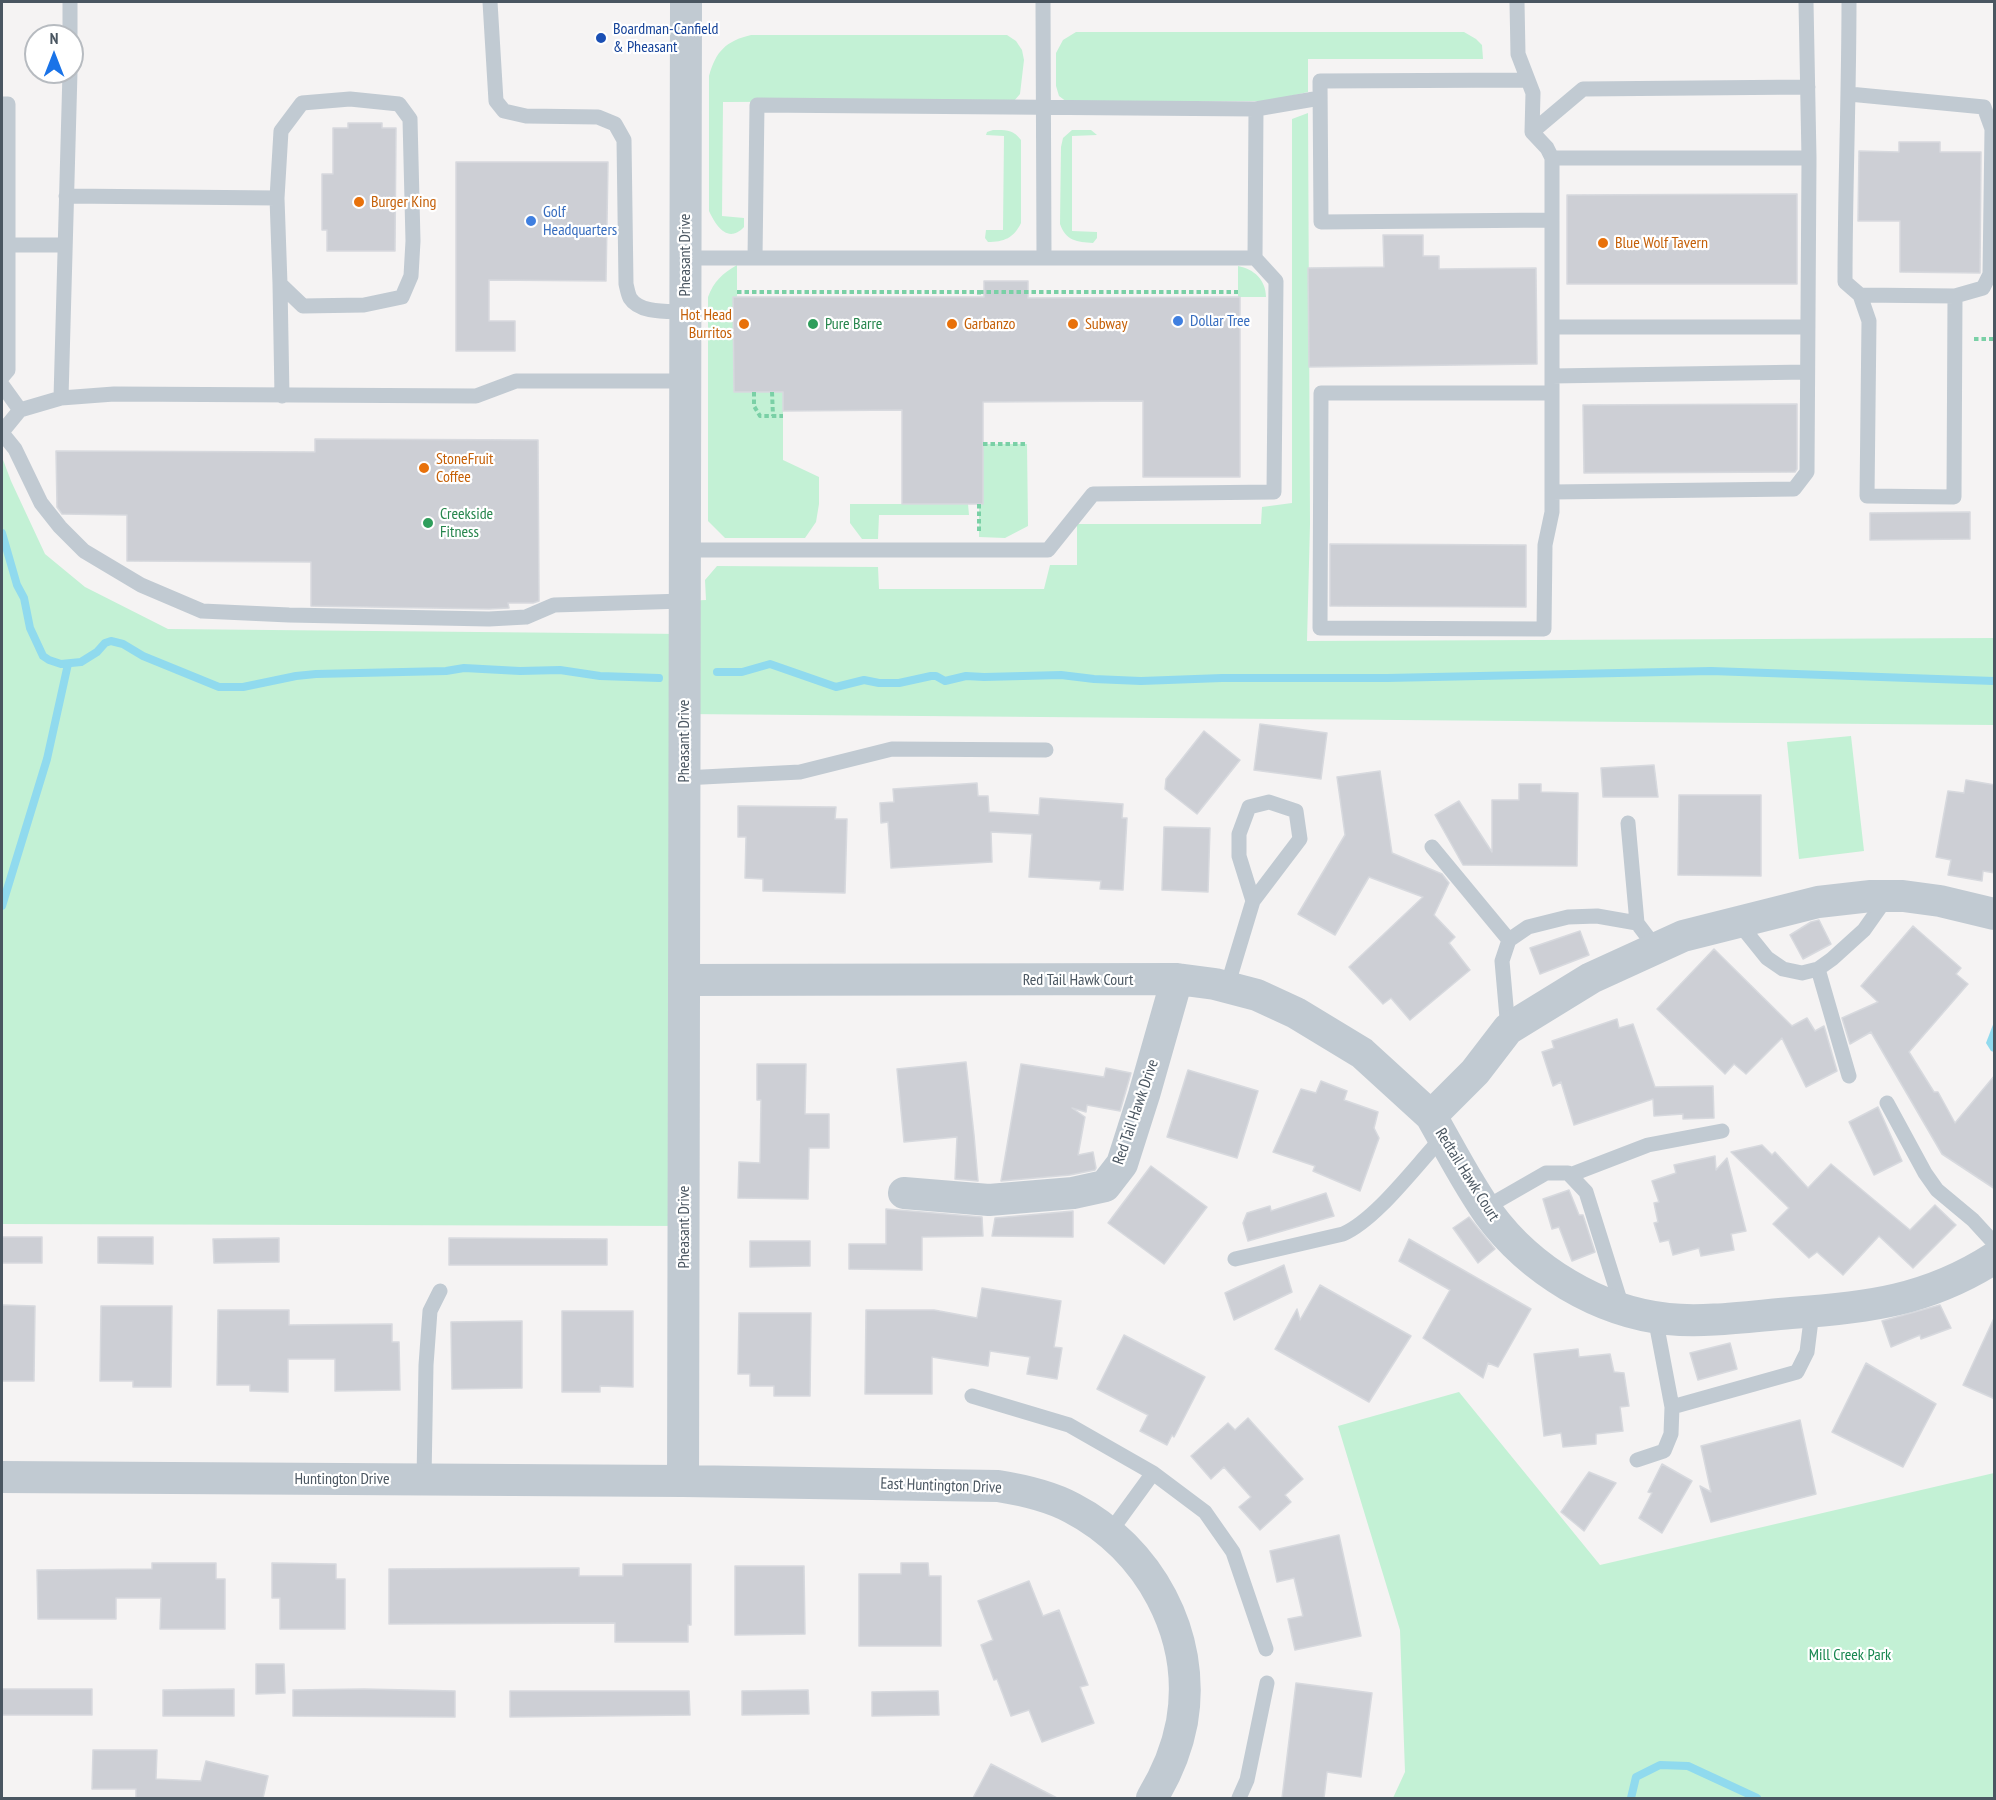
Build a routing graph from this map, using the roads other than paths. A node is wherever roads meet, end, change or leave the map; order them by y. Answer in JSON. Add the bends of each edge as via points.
{"nodes":[{"id":1,"x":70,"y":2,"type":"edge"},
{"id":2,"x":490,"y":2,"type":"edge"},
{"id":3,"x":686,"y":2,"type":"edge"},
{"id":4,"x":1042,"y":2,"type":"edge"},
{"id":5,"x":1517,"y":2,"type":"edge"},
{"id":6,"x":1806,"y":2,"type":"edge"},
{"id":7,"x":1849,"y":2,"type":"edge"},
{"id":8,"x":70,"y":24,"type":"edge"},
{"id":9,"x":1527,"y":80,"type":"junction"},
{"id":10,"x":70,"y":84,"type":"edge"},
{"id":11,"x":1808,"y":87,"type":"junction"},
{"id":12,"x":1849,"y":94,"type":"junction"},
{"id":13,"x":1320,"y":98,"type":"junction"},
{"id":14,"x":2,"y":104,"type":"edge"},
{"id":15,"x":1042,"y":108,"type":"junction"},
{"id":16,"x":1256,"y":109,"type":"junction"},
{"id":17,"x":1532,"y":132,"type":"junction"},
{"id":18,"x":1552,"y":158,"type":"junction"},
{"id":19,"x":1809,"y":158,"type":"junction"},
{"id":20,"x":66,"y":196,"type":"junction"},
{"id":21,"x":277,"y":198,"type":"junction"},
{"id":22,"x":1552,"y":220,"type":"junction"},
{"id":23,"x":8,"y":245,"type":"junction"},
{"id":24,"x":64,"y":245,"type":"junction"},
{"id":25,"x":685,"y":258,"type":"junction"},
{"id":26,"x":755,"y":258,"type":"junction"},
{"id":27,"x":1044,"y":258,"type":"junction"},
{"id":28,"x":1255,"y":258,"type":"junction"},
{"id":29,"x":280,"y":284,"type":"junction"},
{"id":30,"x":1860,"y":295,"type":"junction"},
{"id":31,"x":1955,"y":296,"type":"junction"},
{"id":32,"x":685,"y":312,"type":"junction"},
{"id":33,"x":1552,"y":327,"type":"junction"},
{"id":34,"x":1808,"y":327,"type":"junction"},
{"id":35,"x":1808,"y":372,"type":"junction"},
{"id":36,"x":1552,"y":376,"type":"junction"},
{"id":37,"x":2,"y":377,"type":"edge"},
{"id":38,"x":685,"y":381,"type":"junction"},
{"id":39,"x":2,"y":385,"type":"edge"},
{"id":40,"x":1552,"y":393,"type":"junction"},
{"id":41,"x":282,"y":396,"type":"junction"},
{"id":42,"x":61,"y":398,"type":"junction"},
{"id":43,"x":20,"y":410,"type":"junction"},
{"id":44,"x":2,"y":433,"type":"edge"},
{"id":45,"x":1552,"y":492,"type":"junction"},
{"id":46,"x":684,"y":550,"type":"junction"},
{"id":47,"x":684,"y":601,"type":"junction"},
{"id":48,"x":1046,"y":750,"type":"dead end"},
{"id":49,"x":684,"y":778,"type":"junction"},
{"id":50,"x":1628,"y":823,"type":"dead end"},
{"id":51,"x":1432,"y":847,"type":"dead end"},
{"id":52,"x":1888,"y":896,"type":"junction"},
{"id":53,"x":1253,"y":901,"type":"junction"},
{"id":54,"x":1995,"y":914,"type":"edge"},
{"id":55,"x":1637,"y":922,"type":"junction"},
{"id":56,"x":1738,"y":922,"type":"junction"},
{"id":57,"x":1509,"y":940,"type":"junction"},
{"id":58,"x":1656,"y":948,"type":"junction"},
{"id":59,"x":1818,"y":969,"type":"junction"},
{"id":60,"x":684,"y":980,"type":"junction"},
{"id":61,"x":1177,"y":980,"type":"junction"},
{"id":62,"x":1227,"y":987,"type":"junction"},
{"id":63,"x":1508,"y":1029,"type":"junction"},
{"id":64,"x":1849,"y":1076,"type":"dead end"},
{"id":65,"x":1887,"y":1103,"type":"dead end"},
{"id":66,"x":1437,"y":1126,"type":"junction"},
{"id":67,"x":1722,"y":1131,"type":"dead end"},
{"id":68,"x":1570,"y":1175,"type":"junction"},
{"id":69,"x":904,"y":1193,"type":"dead end"},
{"id":70,"x":1485,"y":1208,"type":"junction"},
{"id":71,"x":1995,"y":1243,"type":"edge"},
{"id":72,"x":1995,"y":1258,"type":"edge"},
{"id":73,"x":1235,"y":1259,"type":"dead end"},
{"id":74,"x":440,"y":1291,"type":"dead end"},
{"id":75,"x":1623,"y":1310,"type":"junction"},
{"id":76,"x":1812,"y":1312,"type":"junction"},
{"id":77,"x":1655,"y":1317,"type":"junction"},
{"id":78,"x":972,"y":1396,"type":"dead end"},
{"id":79,"x":1672,"y":1407,"type":"junction"},
{"id":80,"x":1637,"y":1460,"type":"dead end"},
{"id":81,"x":1153,"y":1473,"type":"junction"},
{"id":82,"x":2,"y":1477,"type":"edge"},
{"id":83,"x":424,"y":1479,"type":"junction"},
{"id":84,"x":683,"y":1481,"type":"junction"},
{"id":85,"x":1110,"y":1532,"type":"junction"},
{"id":86,"x":1266,"y":1649,"type":"dead end"},
{"id":87,"x":1267,"y":1683,"type":"dead end"},
{"id":88,"x":1156,"y":1797,"type":"edge"},
{"id":89,"x":1239,"y":1798,"type":"edge"}],
"edges":[{"from":1,"to":8,"type":"lane"},
{"from":2,"to":32,"type":"lane","via":[[496,100],[504,111],[526,116],[598,117],[615,124],[624,140],[626,284],[630,297],[652,310]]},
{"from":3,"to":25,"type":"street","name":"Pheasant Drive"},
{"from":4,"to":15,"type":"lane"},
{"from":5,"to":9,"type":"lane","via":[[1518,54]]},
{"from":6,"to":11,"type":"lane"},
{"from":7,"to":12,"type":"lane"},
{"from":9,"to":13,"type":"lane","via":[[1320,81]]},
{"from":9,"to":17,"type":"lane","via":[[1533,93]]},
{"from":10,"to":20,"type":"lane"},
{"from":11,"to":17,"type":"lane","via":[[1583,89]]},
{"from":11,"to":19,"type":"lane"},
{"from":12,"to":30,"type":"lane","via":[[1845,282]]},
{"from":12,"to":31,"type":"lane","via":[[1983,107],[1992,129],[1990,274],[1983,288]]},
{"from":13,"to":16,"type":"lane"},
{"from":13,"to":22,"type":"lane","via":[[1321,222]]},
{"from":14,"to":23,"type":"lane","via":[[8,104]]},
{"from":15,"to":16,"type":"lane"},
{"from":15,"to":26,"type":"lane","via":[[757,105]]},
{"from":15,"to":27,"type":"lane"},
{"from":16,"to":28,"type":"lane"},
{"from":17,"to":18,"type":"lane"},
{"from":18,"to":19,"type":"lane"},
{"from":18,"to":22,"type":"lane"},
{"from":19,"to":34,"type":"lane"},
{"from":20,"to":21,"type":"lane"},
{"from":20,"to":24,"type":"lane"},
{"from":21,"to":29,"type":"lane"},
{"from":21,"to":29,"type":"lane","via":[[281,131],[302,103],[350,99],[399,104],[410,118],[413,241],[411,276],[402,297],[364,305],[303,306]]},
{"from":22,"to":33,"type":"lane"},
{"from":23,"to":24,"type":"lane"},
{"from":23,"to":37,"type":"lane","via":[[8,370]]},
{"from":24,"to":42,"type":"lane"},
{"from":25,"to":26,"type":"lane"},
{"from":25,"to":32,"type":"street","name":"Pheasant Drive"},
{"from":26,"to":27,"type":"lane"},
{"from":27,"to":28,"type":"lane"},
{"from":28,"to":46,"type":"lane","via":[[1276,281],[1274,492],[1093,494],[1048,550]]},
{"from":29,"to":41,"type":"lane"},
{"from":30,"to":31,"type":"lane"},
{"from":30,"to":31,"type":"lane","via":[[1869,321],[1868,496],[1954,496]]},
{"from":32,"to":38,"type":"street","name":"Pheasant Drive"},
{"from":33,"to":34,"type":"lane"},
{"from":33,"to":36,"type":"lane"},
{"from":34,"to":35,"type":"lane"},
{"from":35,"to":36,"type":"lane"},
{"from":35,"to":45,"type":"lane","via":[[1807,472],[1794,489]]},
{"from":36,"to":40,"type":"lane"},
{"from":38,"to":41,"type":"lane","via":[[516,381],[476,396]]},
{"from":38,"to":46,"type":"street","name":"Pheasant Drive"},
{"from":39,"to":43,"type":"lane"},
{"from":40,"to":45,"type":"lane"},
{"from":40,"to":45,"type":"lane","via":[[1321,393],[1320,628],[1544,629],[1545,545]]},
{"from":41,"to":42,"type":"lane","via":[[114,394]]},
{"from":42,"to":43,"type":"lane"},
{"from":43,"to":44,"type":"lane"},
{"from":44,"to":47,"type":"lane","via":[[15,449],[41,503],[84,551],[141,585],[202,611],[489,619],[526,617],[554,605]]},
{"from":46,"to":47,"type":"street","name":"Pheasant Drive"},
{"from":47,"to":49,"type":"street","name":"Pheasant Drive"},
{"from":48,"to":49,"type":"lane","via":[[891,749],[800,772]]},
{"from":49,"to":60,"type":"street","name":"Pheasant Drive"},
{"from":50,"to":55,"type":"lane"},
{"from":51,"to":57,"type":"lane"},
{"from":52,"to":54,"type":"street","name":"Redtail Hawk Court","via":[[1940,901]]},
{"from":52,"to":56,"type":"street","name":"Redtail Hawk Court","via":[[1818,902]]},
{"from":52,"to":59,"type":"lane","via":[[1864,930]]},
{"from":53,"to":53,"type":"lane","via":[[1239,856],[1239,834],[1250,807],[1269,802],[1296,811],[1300,839]]},
{"from":53,"to":62,"type":"lane"},
{"from":55,"to":57,"type":"lane","via":[[1568,916],[1528,927]]},
{"from":55,"to":58,"type":"lane"},
{"from":56,"to":58,"type":"street","name":"Redtail Hawk Court","via":[[1683,936]]},
{"from":56,"to":59,"type":"lane","via":[[1767,958],[1783,969],[1802,973]]},
{"from":57,"to":63,"type":"lane","via":[[1502,961]]},
{"from":58,"to":63,"type":"street","name":"Redtail Hawk Court","via":[[1591,978]]},
{"from":59,"to":64,"type":"lane"},
{"from":60,"to":61,"type":"street","name":"Red Tail Hawk Court"},
{"from":60,"to":84,"type":"street","name":"Pheasant Drive"},
{"from":61,"to":62,"type":"street","name":"Red Tail Hawk Court"},
{"from":61,"to":69,"type":"street","name":"Red Tail Hawk Drive","via":[[1122,1164],[1105,1186],[1073,1193],[989,1200]]},
{"from":62,"to":66,"type":"street","name":"Red Tail Hawk Court","via":[[1278,1003],[1362,1053]]},
{"from":63,"to":66,"type":"street","name":"Redtail Hawk Court"},
{"from":65,"to":71,"type":"lane","via":[[1937,1190]]},
{"from":66,"to":70,"type":"street","name":"Redtail Hawk Court"},
{"from":66,"to":73,"type":"lane","via":[[1390,1196],[1355,1229]]},
{"from":67,"to":68,"type":"lane","via":[[1648,1145]]},
{"from":68,"to":70,"type":"lane","via":[[1546,1173]]},
{"from":68,"to":75,"type":"lane","via":[[1586,1192]]},
{"from":70,"to":75,"type":"street","name":"Redtail Hawk Court","via":[[1509,1238],[1546,1270],[1596,1300]]},
{"from":72,"to":76,"type":"street","name":"Redtail Hawk Court","via":[[1939,1287],[1901,1299]]},
{"from":74,"to":83,"type":"lane","via":[[429,1322]]},
{"from":75,"to":77,"type":"street","name":"Redtail Hawk Court"},
{"from":76,"to":77,"type":"street","name":"Redtail Hawk Court","via":[[1704,1319]]},
{"from":76,"to":79,"type":"lane","via":[[1807,1352],[1797,1372]]},
{"from":77,"to":79,"type":"lane"},
{"from":78,"to":81,"type":"lane","via":[[1069,1425]]},
{"from":79,"to":80,"type":"lane","via":[[1671,1434],[1664,1451]]},
{"from":81,"to":85,"type":"lane"},
{"from":81,"to":86,"type":"lane","via":[[1205,1512],[1233,1552]]},
{"from":82,"to":83,"type":"street","name":"Huntington Drive"},
{"from":83,"to":84,"type":"street","name":"Huntington Drive"},
{"from":84,"to":85,"type":"street","name":"East Huntington Drive","via":[[1016,1488],[1055,1500]]},
{"from":85,"to":88,"type":"street","name":"East Huntington Drive","via":[[1155,1584],[1173,1620],[1181,1651],[1185,1682],[1182,1724]]},
{"from":87,"to":89,"type":"lane","via":[[1247,1780]]}]}
